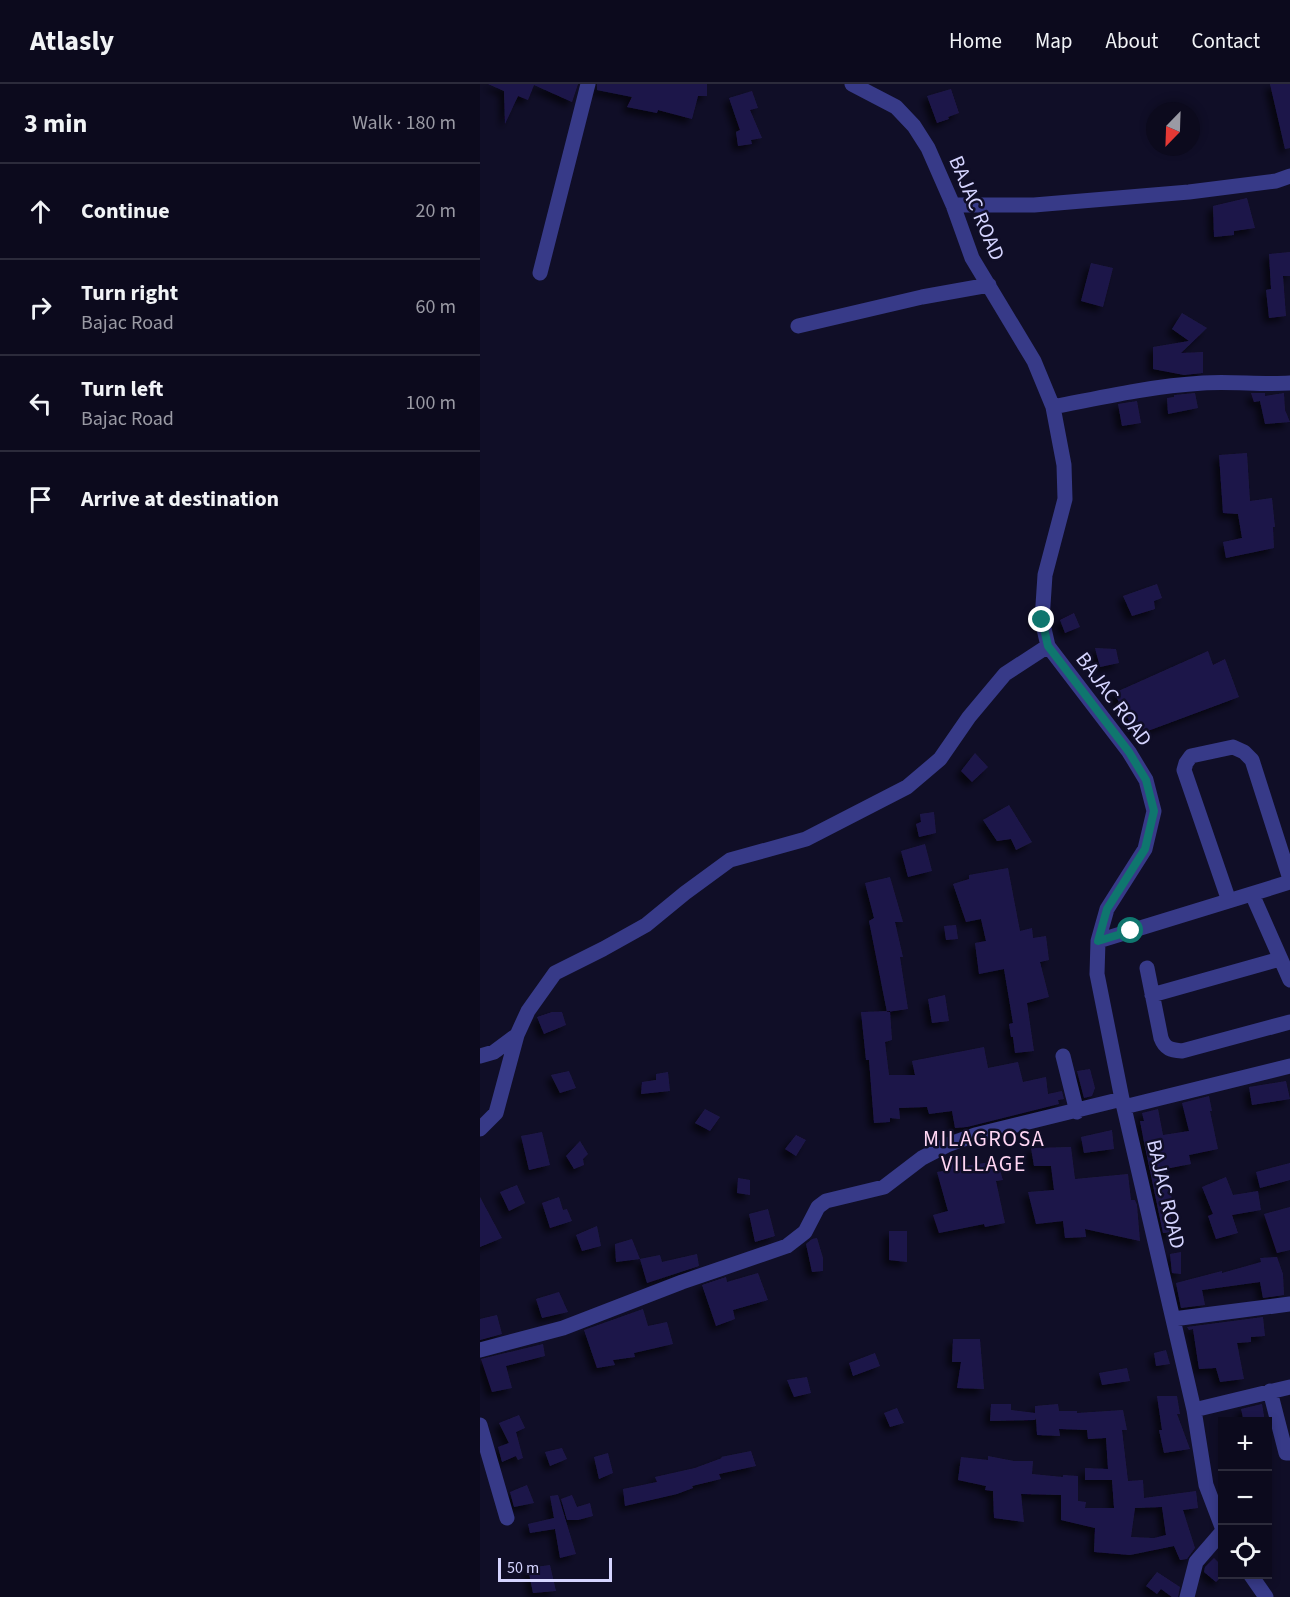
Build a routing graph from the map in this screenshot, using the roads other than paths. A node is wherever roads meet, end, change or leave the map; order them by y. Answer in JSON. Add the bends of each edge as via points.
{"nodes":[{"id":1,"x":588,"y":84,"type":"edge"},
{"id":2,"x":852,"y":84,"type":"edge"},
{"id":3,"x":1290,"y":176,"type":"edge"},
{"id":4,"x":953,"y":205,"type":"junction"},
{"id":5,"x":540,"y":273,"type":"dead end"},
{"id":6,"x":989,"y":285,"type":"junction"},
{"id":7,"x":798,"y":326,"type":"dead end"},
{"id":8,"x":1290,"y":383,"type":"edge"},
{"id":9,"x":1053,"y":407,"type":"junction"},
{"id":10,"x":1048,"y":646,"type":"junction"},
{"id":11,"x":1290,"y":880,"type":"edge"},
{"id":12,"x":1252,"y":894,"type":"junction"},
{"id":13,"x":1229,"y":901,"type":"junction"},
{"id":14,"x":1098,"y":941,"type":"junction"},
{"id":15,"x":1280,"y":959,"type":"junction"},
{"id":16,"x":1147,"y":968,"type":"dead end"},
{"id":17,"x":1290,"y":980,"type":"edge"},
{"id":18,"x":1152,"y":995,"type":"junction"},
{"id":19,"x":1290,"y":1022,"type":"edge"},
{"id":20,"x":517,"y":1035,"type":"junction"},
{"id":21,"x":480,"y":1056,"type":"edge"},
{"id":22,"x":1063,"y":1056,"type":"dead end"},
{"id":23,"x":1290,"y":1066,"type":"edge"},
{"id":24,"x":1123,"y":1103,"type":"junction"},
{"id":25,"x":1077,"y":1112,"type":"junction"},
{"id":26,"x":480,"y":1129,"type":"edge"},
{"id":27,"x":1290,"y":1304,"type":"edge"},
{"id":28,"x":1173,"y":1319,"type":"junction"},
{"id":29,"x":480,"y":1350,"type":"edge"},
{"id":30,"x":1290,"y":1387,"type":"edge"},
{"id":31,"x":1270,"y":1391,"type":"junction"},
{"id":32,"x":1194,"y":1410,"type":"junction"},
{"id":33,"x":480,"y":1425,"type":"edge"},
{"id":34,"x":1290,"y":1453,"type":"edge"},
{"id":35,"x":507,"y":1518,"type":"dead end"},
{"id":36,"x":1221,"y":1525,"type":"edge"},
{"id":37,"x":1218,"y":1537,"type":"edge"},
{"id":38,"x":1253,"y":1579,"type":"edge"},
{"id":39,"x":1188,"y":1597,"type":"edge"},
{"id":40,"x":1266,"y":1597,"type":"edge"}],
"edges":[{"from":1,"to":5,"type":"street"},
{"from":2,"to":4,"type":"street","name":"BAJAC ROAD","via":[[896,107],[914,126]]},
{"from":3,"to":4,"type":"street","via":[[1276,182],[1189,192],[1034,205]]},
{"from":4,"to":6,"type":"street","name":"BAJAC ROAD","via":[[972,258]]},
{"from":6,"to":7,"type":"street"},
{"from":6,"to":9,"type":"street","name":"BAJAC ROAD","via":[[1034,361]]},
{"from":8,"to":9,"type":"street","via":[[1206,382],[1154,387]]},
{"from":9,"to":10,"type":"street","name":"BAJAC ROAD","via":[[1064,465],[1065,499],[1045,575],[1042,620]]},
{"from":10,"to":14,"type":"street","name":"BAJAC ROAD","via":[[1129,752],[1146,780],[1154,811],[1145,849],[1107,909]]},
{"from":10,"to":20,"type":"street","via":[[1005,674],[940,759],[907,787],[806,839],[730,860],[646,925],[555,972]]},
{"from":11,"to":12,"type":"street"},
{"from":11,"to":13,"type":"street","via":[[1252,760],[1233,747],[1191,756],[1184,770]]},
{"from":12,"to":13,"type":"street"},
{"from":12,"to":15,"type":"street"},
{"from":13,"to":14,"type":"street"},
{"from":14,"to":24,"type":"street","name":"BAJAC ROAD","via":[[1097,974]]},
{"from":15,"to":17,"type":"street"},
{"from":15,"to":18,"type":"street"},
{"from":16,"to":18,"type":"street"},
{"from":18,"to":19,"type":"street","via":[[1161,1038],[1171,1050],[1182,1051]]},
{"from":20,"to":21,"type":"street","via":[[494,1052]]},
{"from":20,"to":26,"type":"street","via":[[496,1113]]},
{"from":22,"to":25,"type":"street"},
{"from":23,"to":24,"type":"street"},
{"from":24,"to":25,"type":"street"},
{"from":24,"to":28,"type":"street","name":"BAJAC ROAD"},
{"from":25,"to":29,"type":"street","via":[[947,1144],[884,1187],[826,1201],[818,1207],[805,1232],[787,1246],[563,1328]]},
{"from":27,"to":28,"type":"street"},
{"from":28,"to":32,"type":"street","name":"BAJAC ROAD"},
{"from":30,"to":31,"type":"street"},
{"from":31,"to":32,"type":"street"},
{"from":31,"to":34,"type":"street","via":[[1286,1453]]},
{"from":32,"to":36,"type":"street","name":"BAJAC ROAD","via":[[1206,1485]]},
{"from":33,"to":35,"type":"street"},
{"from":37,"to":39,"type":"street","via":[[1196,1562]]},
{"from":38,"to":40,"type":"street"}]}
